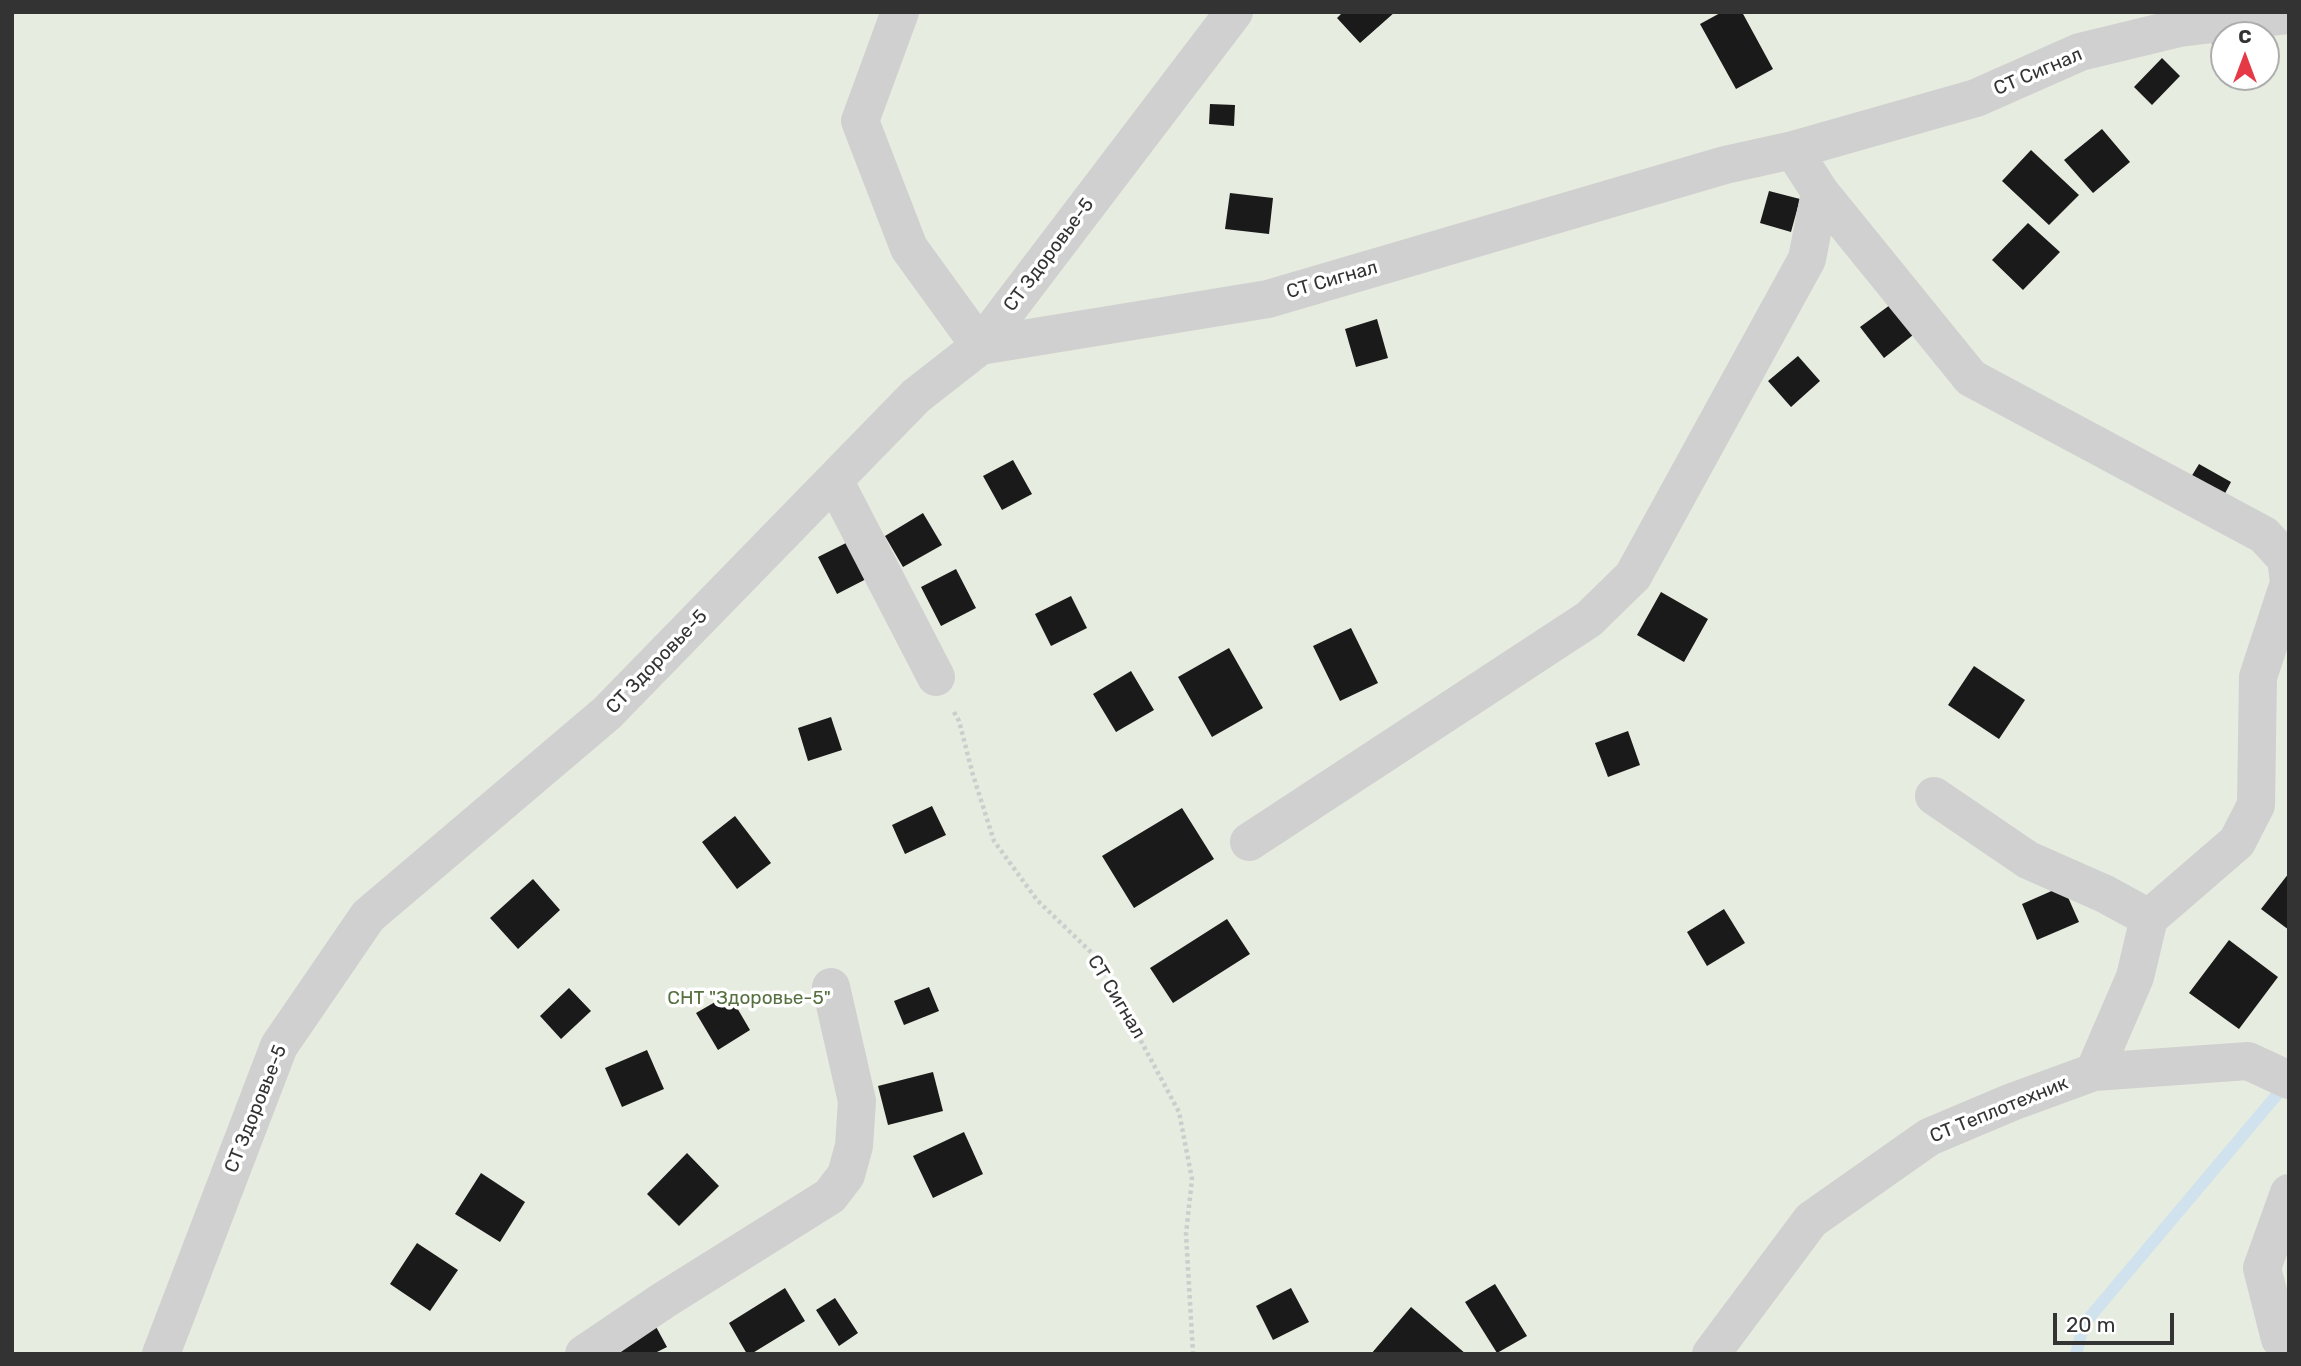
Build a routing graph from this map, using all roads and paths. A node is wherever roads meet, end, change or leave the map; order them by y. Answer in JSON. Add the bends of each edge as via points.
{"nodes":[{"id":1,"x":900,"y":12,"type":"edge"},
{"id":2,"x":1234,"y":12,"type":"edge"},
{"id":3,"x":2289,"y":15,"type":"edge"},
{"id":4,"x":1793,"y":150,"type":"junction"},
{"id":5,"x":1820,"y":192,"type":"junction"},
{"id":6,"x":980,"y":345,"type":"junction"},
{"id":7,"x":834,"y":480,"type":"junction"},
{"id":8,"x":2289,"y":583,"type":"edge"},
{"id":9,"x":936,"y":677,"type":"joint"},
{"id":10,"x":1934,"y":796,"type":"dead end"},
{"id":11,"x":1249,"y":842,"type":"dead end"},
{"id":12,"x":2149,"y":918,"type":"junction"},
{"id":13,"x":831,"y":987,"type":"dead end"},
{"id":14,"x":2094,"y":1072,"type":"junction"},
{"id":15,"x":2289,"y":1080,"type":"edge"},
{"id":16,"x":2289,"y":1193,"type":"edge"},
{"id":17,"x":2274,"y":1345,"type":"edge"},
{"id":18,"x":161,"y":1354,"type":"edge"},
{"id":19,"x":584,"y":1354,"type":"edge"},
{"id":20,"x":1193,"y":1354,"type":"edge"},
{"id":21,"x":1711,"y":1354,"type":"edge"}],
"edges":[{"from":1,"to":6,"type":"lane","via":[[860,121],[909,248]]},
{"from":2,"to":6,"type":"lane","name":"СТ Здоровье-5"},
{"from":3,"to":4,"type":"lane","name":"СТ Сигнал","via":[[2179,28],[2080,52],[1976,98]]},
{"from":4,"to":5,"type":"lane"},
{"from":4,"to":6,"type":"lane","name":"СТ Сигнал","via":[[1726,165],[1268,299]]},
{"from":5,"to":8,"type":"lane","via":[[1971,378],[2264,535],[2286,559]]},
{"from":5,"to":11,"type":"lane","via":[[1807,259],[1633,576],[1589,619]]},
{"from":6,"to":7,"type":"lane","name":"СТ Здоровье-5","via":[[915,396]]},
{"from":7,"to":9,"type":"lane"},
{"from":7,"to":18,"type":"lane","name":"СТ Здоровье-5","via":[[607,713],[368,915],[279,1046]]},
{"from":8,"to":12,"type":"lane","via":[[2258,677],[2256,805],[2237,842]]},
{"from":9,"to":20,"type":"path","name":"СТ Сигнал","via":[[959,721],[994,841],[1037,900],[1096,957],[1180,1112],[1192,1179],[1186,1234]]},
{"from":10,"to":12,"type":"lane","via":[[2028,860]]},
{"from":12,"to":14,"type":"lane","via":[[2135,977]]},
{"from":13,"to":19,"type":"lane","via":[[857,1101],[854,1146],[846,1175],[830,1196]]},
{"from":14,"to":15,"type":"lane","name":"СТ Теплотехник","via":[[2248,1061]]},
{"from":14,"to":21,"type":"lane","name":"СТ Теплотехник","via":[[1929,1137],[1811,1220]]},
{"from":16,"to":17,"type":"lane","via":[[2262,1268]]}]}
